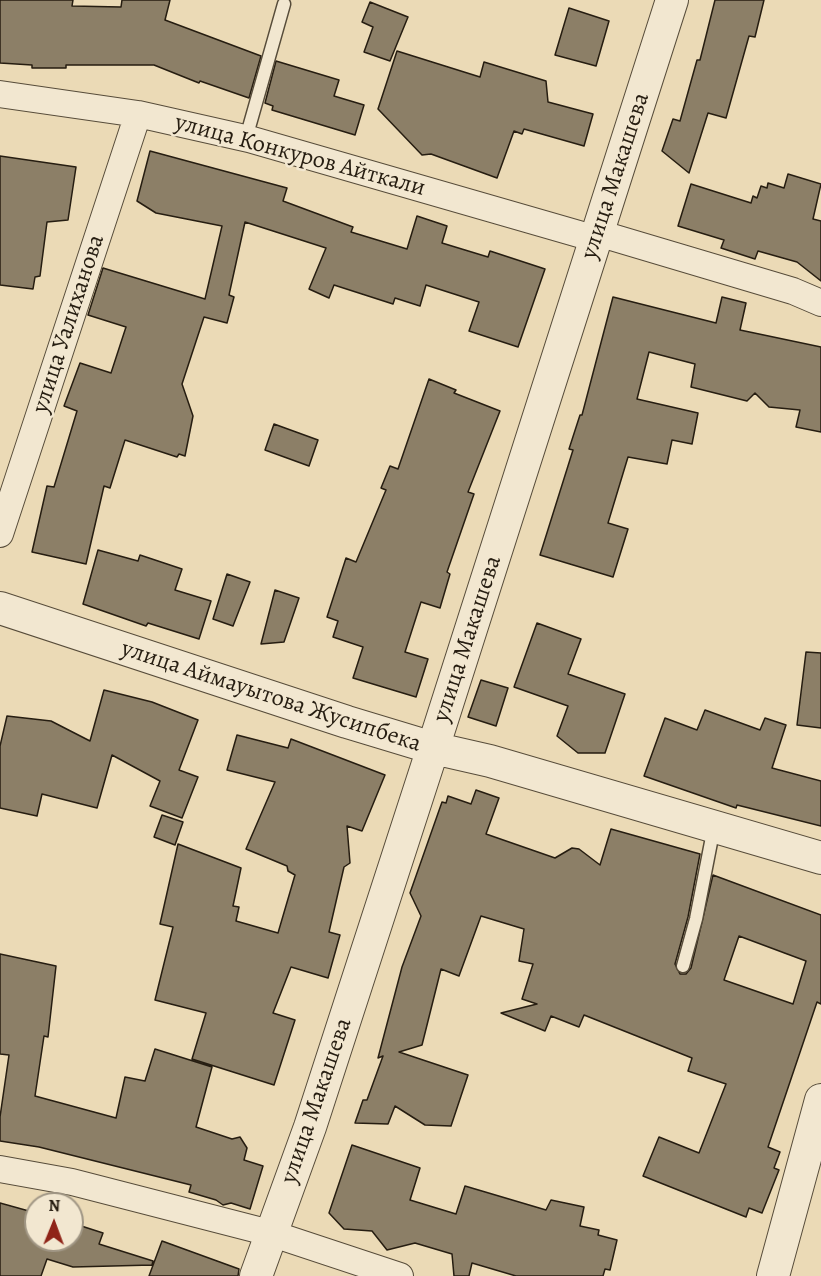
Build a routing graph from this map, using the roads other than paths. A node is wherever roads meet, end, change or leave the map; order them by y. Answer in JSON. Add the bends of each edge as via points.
{"nodes":[{"id":1,"x":672,"y":0,"type":"edge"},
{"id":2,"x":284,"y":4,"type":"dead end"},
{"id":3,"x":0,"y":94,"type":"edge"},
{"id":4,"x":138,"y":114,"type":"junction"},
{"id":5,"x":246,"y":138,"type":"junction"},
{"id":6,"x":597,"y":236,"type":"junction"},
{"id":7,"x":821,"y":303,"type":"edge"},
{"id":8,"x":0,"y":534,"type":"edge"},
{"id":9,"x":0,"y":608,"type":"edge"},
{"id":10,"x":433,"y":748,"type":"junction"},
{"id":11,"x":714,"y":825,"type":"junction"},
{"id":12,"x":821,"y":858,"type":"edge"},
{"id":13,"x":683,"y":966,"type":"dead end"},
{"id":14,"x":821,"y":1100,"type":"edge"},
{"id":15,"x":0,"y":1169,"type":"edge"},
{"id":16,"x":270,"y":1233,"type":"junction"},
{"id":17,"x":256,"y":1276,"type":"edge"},
{"id":18,"x":400,"y":1276,"type":"edge"},
{"id":19,"x":773,"y":1276,"type":"edge"}],
"edges":[{"from":1,"to":6,"type":"street","name":"улица Макашева"},
{"from":2,"to":5,"type":"lane"},
{"from":3,"to":4,"type":"street","name":"улица Конкуров Айткали"},
{"from":4,"to":5,"type":"street","name":"улица Конкуров Айткали"},
{"from":4,"to":8,"type":"street","name":"улица Уалиханова"},
{"from":5,"to":6,"type":"street","name":"улица Конкуров Айткали"},
{"from":6,"to":7,"type":"street","name":"улица Конкуров Айткали","via":[[793,291]]},
{"from":6,"to":10,"type":"street","name":"улица Макашева"},
{"from":9,"to":10,"type":"street","name":"улица Аймауытова Жусипбека"},
{"from":10,"to":11,"type":"street","name":"улица Аймауытова Жусипбека"},
{"from":10,"to":16,"type":"street","name":"улица Макашева","via":[[314,1116]]},
{"from":11,"to":12,"type":"street","name":"улица Аймауытова Жусипбека"},
{"from":11,"to":13,"type":"lane"},
{"from":14,"to":19,"type":"street"},
{"from":15,"to":16,"type":"street","via":[[72,1182]]},
{"from":16,"to":17,"type":"street","name":"улица Макашева"},
{"from":16,"to":18,"type":"street"}]}
